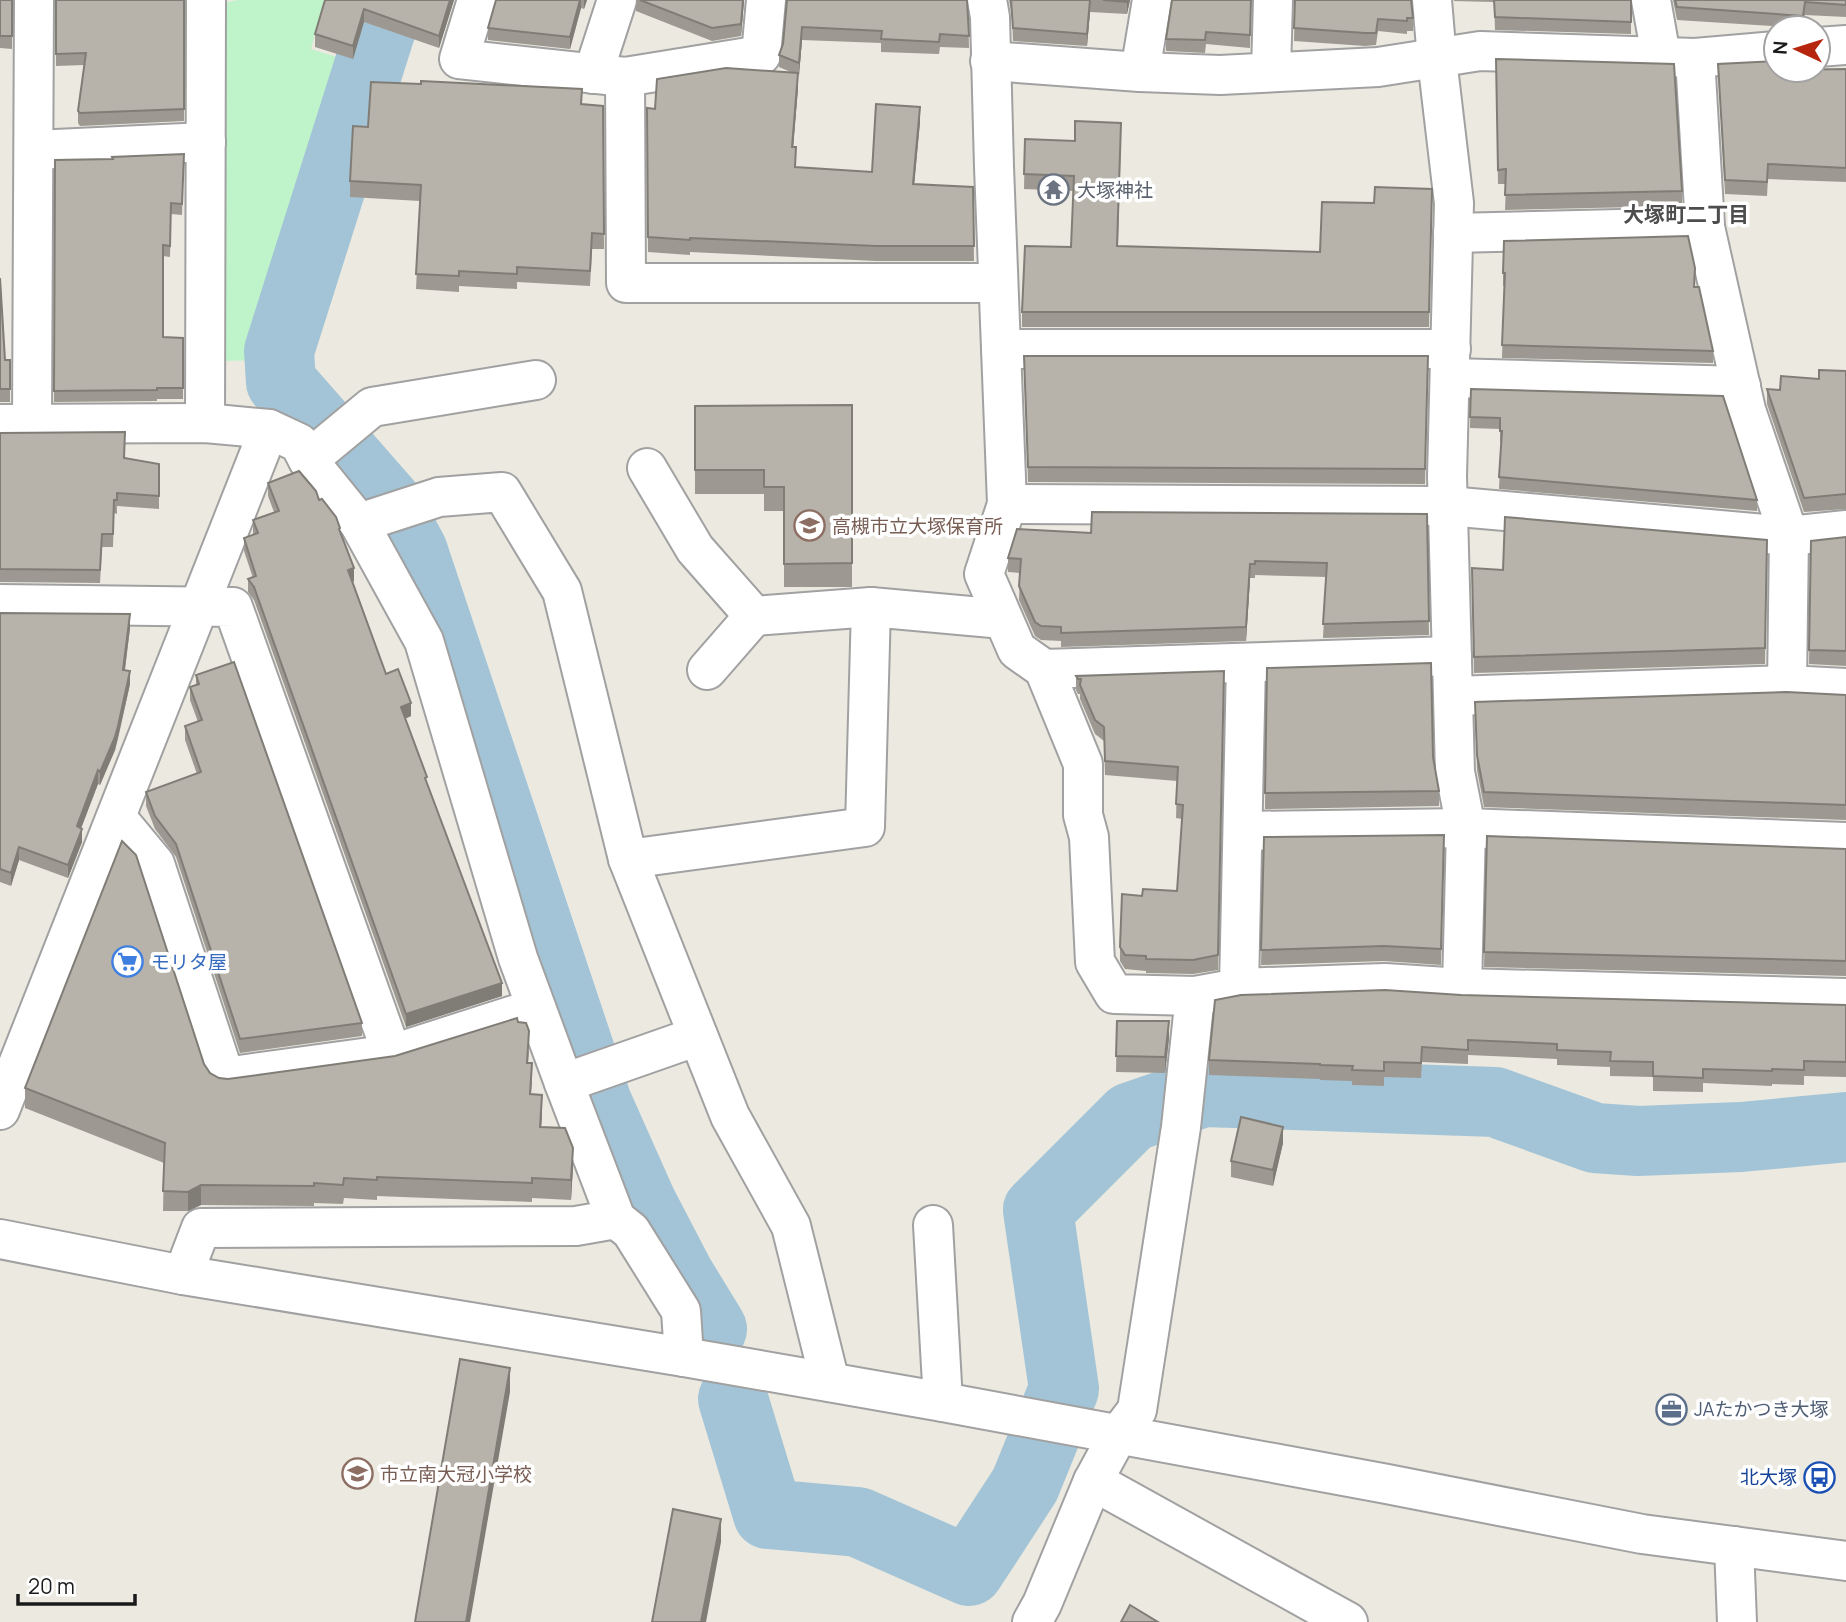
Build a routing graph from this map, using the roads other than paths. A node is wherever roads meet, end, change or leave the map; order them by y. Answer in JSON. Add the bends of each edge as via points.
{"nodes":[{"id":1,"x":34,"y":0,"type":"edge"},
{"id":2,"x":206,"y":0,"type":"edge"},
{"id":3,"x":477,"y":0,"type":"edge"},
{"id":4,"x":618,"y":0,"type":"edge"},
{"id":5,"x":766,"y":0,"type":"edge"},
{"id":6,"x":987,"y":0,"type":"edge"},
{"id":7,"x":1152,"y":0,"type":"edge"},
{"id":8,"x":1273,"y":0,"type":"edge"},
{"id":9,"x":1432,"y":0,"type":"edge"},
{"id":10,"x":1651,"y":0,"type":"edge"},
{"id":11,"x":1762,"y":52,"type":"edge"},
{"id":12,"x":1678,"y":57,"type":"junction"},
{"id":13,"x":1437,"y":59,"type":"junction"},
{"id":14,"x":990,"y":61,"type":"junction"},
{"id":15,"x":1140,"y":72,"type":"junction"},
{"id":16,"x":1271,"y":72,"type":"junction"},
{"id":17,"x":609,"y":76,"type":"junction"},
{"id":18,"x":206,"y":142,"type":"junction"},
{"id":19,"x":34,"y":150,"type":"junction"},
{"id":20,"x":1705,"y":227,"type":"junction"},
{"id":21,"x":1454,"y":233,"type":"junction"},
{"id":22,"x":998,"y":283,"type":"junction"},
{"id":23,"x":1001,"y":349,"type":"junction"},
{"id":24,"x":1450,"y":363,"type":"junction"},
{"id":25,"x":536,"y":380,"type":"dead end"},
{"id":26,"x":1741,"y":386,"type":"junction"},
{"id":27,"x":16,"y":423,"type":"edge"},
{"id":28,"x":205,"y":423,"type":"junction"},
{"id":29,"x":268,"y":429,"type":"junction"},
{"id":30,"x":322,"y":448,"type":"junction"},
{"id":31,"x":647,"y":468,"type":"dead end"},
{"id":32,"x":1007,"y":504,"type":"junction"},
{"id":33,"x":1448,"y":506,"type":"junction"},
{"id":34,"x":359,"y":523,"type":"junction"},
{"id":35,"x":1846,"y":530,"type":"edge"},
{"id":36,"x":1789,"y":537,"type":"junction"},
{"id":37,"x":0,"y":604,"type":"edge"},
{"id":38,"x":872,"y":607,"type":"junction"},
{"id":39,"x":197,"y":608,"type":"junction"},
{"id":40,"x":754,"y":616,"type":"junction"},
{"id":41,"x":1003,"y":619,"type":"junction"},
{"id":42,"x":1452,"y":656,"type":"junction"},
{"id":43,"x":1246,"y":663,"type":"junction"},
{"id":44,"x":1044,"y":669,"type":"junction"},
{"id":45,"x":707,"y":670,"type":"dead end"},
{"id":46,"x":1787,"y":685,"type":"junction"},
{"id":47,"x":1846,"y":688,"type":"edge"},
{"id":48,"x":1453,"y":696,"type":"junction"},
{"id":49,"x":116,"y":817,"type":"junction"},
{"id":50,"x":1466,"y":828,"type":"junction"},
{"id":51,"x":1243,"y":831,"type":"junction"},
{"id":52,"x":1846,"y":842,"type":"edge"},
{"id":53,"x":628,"y":859,"type":"junction"},
{"id":54,"x":1239,"y":988,"type":"junction"},
{"id":55,"x":1462,"y":988,"type":"junction"},
{"id":56,"x":1195,"y":996,"type":"junction"},
{"id":57,"x":1846,"y":998,"type":"edge"},
{"id":58,"x":536,"y":1008,"type":"junction"},
{"id":59,"x":698,"y":1036,"type":"junction"},
{"id":60,"x":392,"y":1054,"type":"junction"},
{"id":61,"x":564,"y":1083,"type":"junction"},
{"id":62,"x":0,"y":1110,"type":"edge"},
{"id":63,"x":615,"y":1219,"type":"junction"},
{"id":64,"x":933,"y":1225,"type":"dead end"},
{"id":65,"x":0,"y":1240,"type":"edge"},
{"id":66,"x":183,"y":1275,"type":"junction"},
{"id":67,"x":684,"y":1357,"type":"junction"},
{"id":68,"x":830,"y":1382,"type":"junction"},
{"id":69,"x":943,"y":1402,"type":"junction"},
{"id":70,"x":1118,"y":1435,"type":"junction"},
{"id":71,"x":1093,"y":1481,"type":"junction"},
{"id":72,"x":1734,"y":1546,"type":"junction"},
{"id":73,"x":1846,"y":1561,"type":"edge"},
{"id":74,"x":1032,"y":1622,"type":"edge"},
{"id":75,"x":1348,"y":1622,"type":"edge"},
{"id":76,"x":1737,"y":1622,"type":"edge"}],
"edges":[{"from":1,"to":19,"type":"street"},
{"from":2,"to":18,"type":"street"},
{"from":3,"to":17,"type":"street","via":[[459,59]]},
{"from":4,"to":17,"type":"street"},
{"from":5,"to":17,"type":"street","via":[[761,55]]},
{"from":6,"to":14,"type":"street"},
{"from":7,"to":15,"type":"street"},
{"from":8,"to":16,"type":"street"},
{"from":9,"to":13,"type":"street"},
{"from":10,"to":12,"type":"street"},
{"from":11,"to":12,"type":"street"},
{"from":12,"to":13,"type":"street","via":[[1480,51]]},
{"from":12,"to":20,"type":"street"},
{"from":13,"to":16,"type":"street"},
{"from":13,"to":21,"type":"street"},
{"from":14,"to":15,"type":"street"},
{"from":14,"to":22,"type":"street"},
{"from":15,"to":16,"type":"street"},
{"from":17,"to":22,"type":"street","via":[[626,283]]},
{"from":18,"to":19,"type":"street"},
{"from":18,"to":28,"type":"street"},
{"from":19,"to":27,"type":"street"},
{"from":20,"to":21,"type":"street"},
{"from":20,"to":26,"type":"street"},
{"from":21,"to":24,"type":"street"},
{"from":22,"to":23,"type":"street"},
{"from":23,"to":24,"type":"street"},
{"from":23,"to":32,"type":"street"},
{"from":24,"to":26,"type":"street"},
{"from":24,"to":33,"type":"street"},
{"from":25,"to":30,"type":"street","via":[[372,407]]},
{"from":26,"to":36,"type":"street"},
{"from":27,"to":28,"type":"street"},
{"from":28,"to":29,"type":"street"},
{"from":29,"to":30,"type":"street"},
{"from":29,"to":39,"type":"street"},
{"from":30,"to":34,"type":"street"},
{"from":31,"to":40,"type":"street","via":[[695,549]]},
{"from":32,"to":33,"type":"street"},
{"from":32,"to":41,"type":"street","via":[[984,574]]},
{"from":33,"to":36,"type":"street"},
{"from":33,"to":42,"type":"street"},
{"from":34,"to":53,"type":"street","via":[[439,497],[502,492],[562,591]]},
{"from":34,"to":58,"type":"street","via":[[424,641]]},
{"from":35,"to":36,"type":"street"},
{"from":36,"to":46,"type":"street"},
{"from":37,"to":39,"type":"street"},
{"from":38,"to":40,"type":"street"},
{"from":38,"to":41,"type":"street"},
{"from":38,"to":53,"type":"street","via":[[864,827]]},
{"from":39,"to":49,"type":"street"},
{"from":39,"to":60,"type":"street","via":[[233,607]]},
{"from":40,"to":45,"type":"street"},
{"from":41,"to":44,"type":"street","via":[[1017,650]]},
{"from":42,"to":43,"type":"street"},
{"from":42,"to":48,"type":"street"},
{"from":43,"to":44,"type":"street"},
{"from":43,"to":51,"type":"street"},
{"from":44,"to":56,"type":"street","via":[[1083,764],[1096,962],[1114,994]]},
{"from":46,"to":47,"type":"street"},
{"from":46,"to":48,"type":"street"},
{"from":48,"to":50,"type":"street","via":[[1455,772]]},
{"from":49,"to":60,"type":"street","via":[[155,864],[225,1077]]},
{"from":49,"to":62,"type":"street"},
{"from":50,"to":51,"type":"street"},
{"from":50,"to":52,"type":"street"},
{"from":50,"to":55,"type":"street"},
{"from":51,"to":54,"type":"street"},
{"from":53,"to":59,"type":"street"},
{"from":54,"to":55,"type":"street","via":[[1385,983]]},
{"from":54,"to":56,"type":"street"},
{"from":55,"to":57,"type":"street"},
{"from":56,"to":70,"type":"street","via":[[1181,1127],[1137,1410]]},
{"from":58,"to":60,"type":"street"},
{"from":58,"to":61,"type":"street"},
{"from":59,"to":61,"type":"street"},
{"from":59,"to":68,"type":"street","via":[[730,1116],[791,1226]]},
{"from":61,"to":63,"type":"street"},
{"from":63,"to":66,"type":"street","via":[[576,1226],[201,1228]]},
{"from":63,"to":67,"type":"street","via":[[631,1231],[681,1311]]},
{"from":64,"to":69,"type":"street"},
{"from":65,"to":66,"type":"street"},
{"from":66,"to":67,"type":"street"},
{"from":67,"to":68,"type":"street"},
{"from":68,"to":69,"type":"street"},
{"from":69,"to":70,"type":"street"},
{"from":70,"to":71,"type":"street"},
{"from":70,"to":72,"type":"street","via":[[1642,1534]]},
{"from":71,"to":74,"type":"street"},
{"from":71,"to":75,"type":"street"},
{"from":72,"to":73,"type":"street"},
{"from":72,"to":76,"type":"street"}]}
